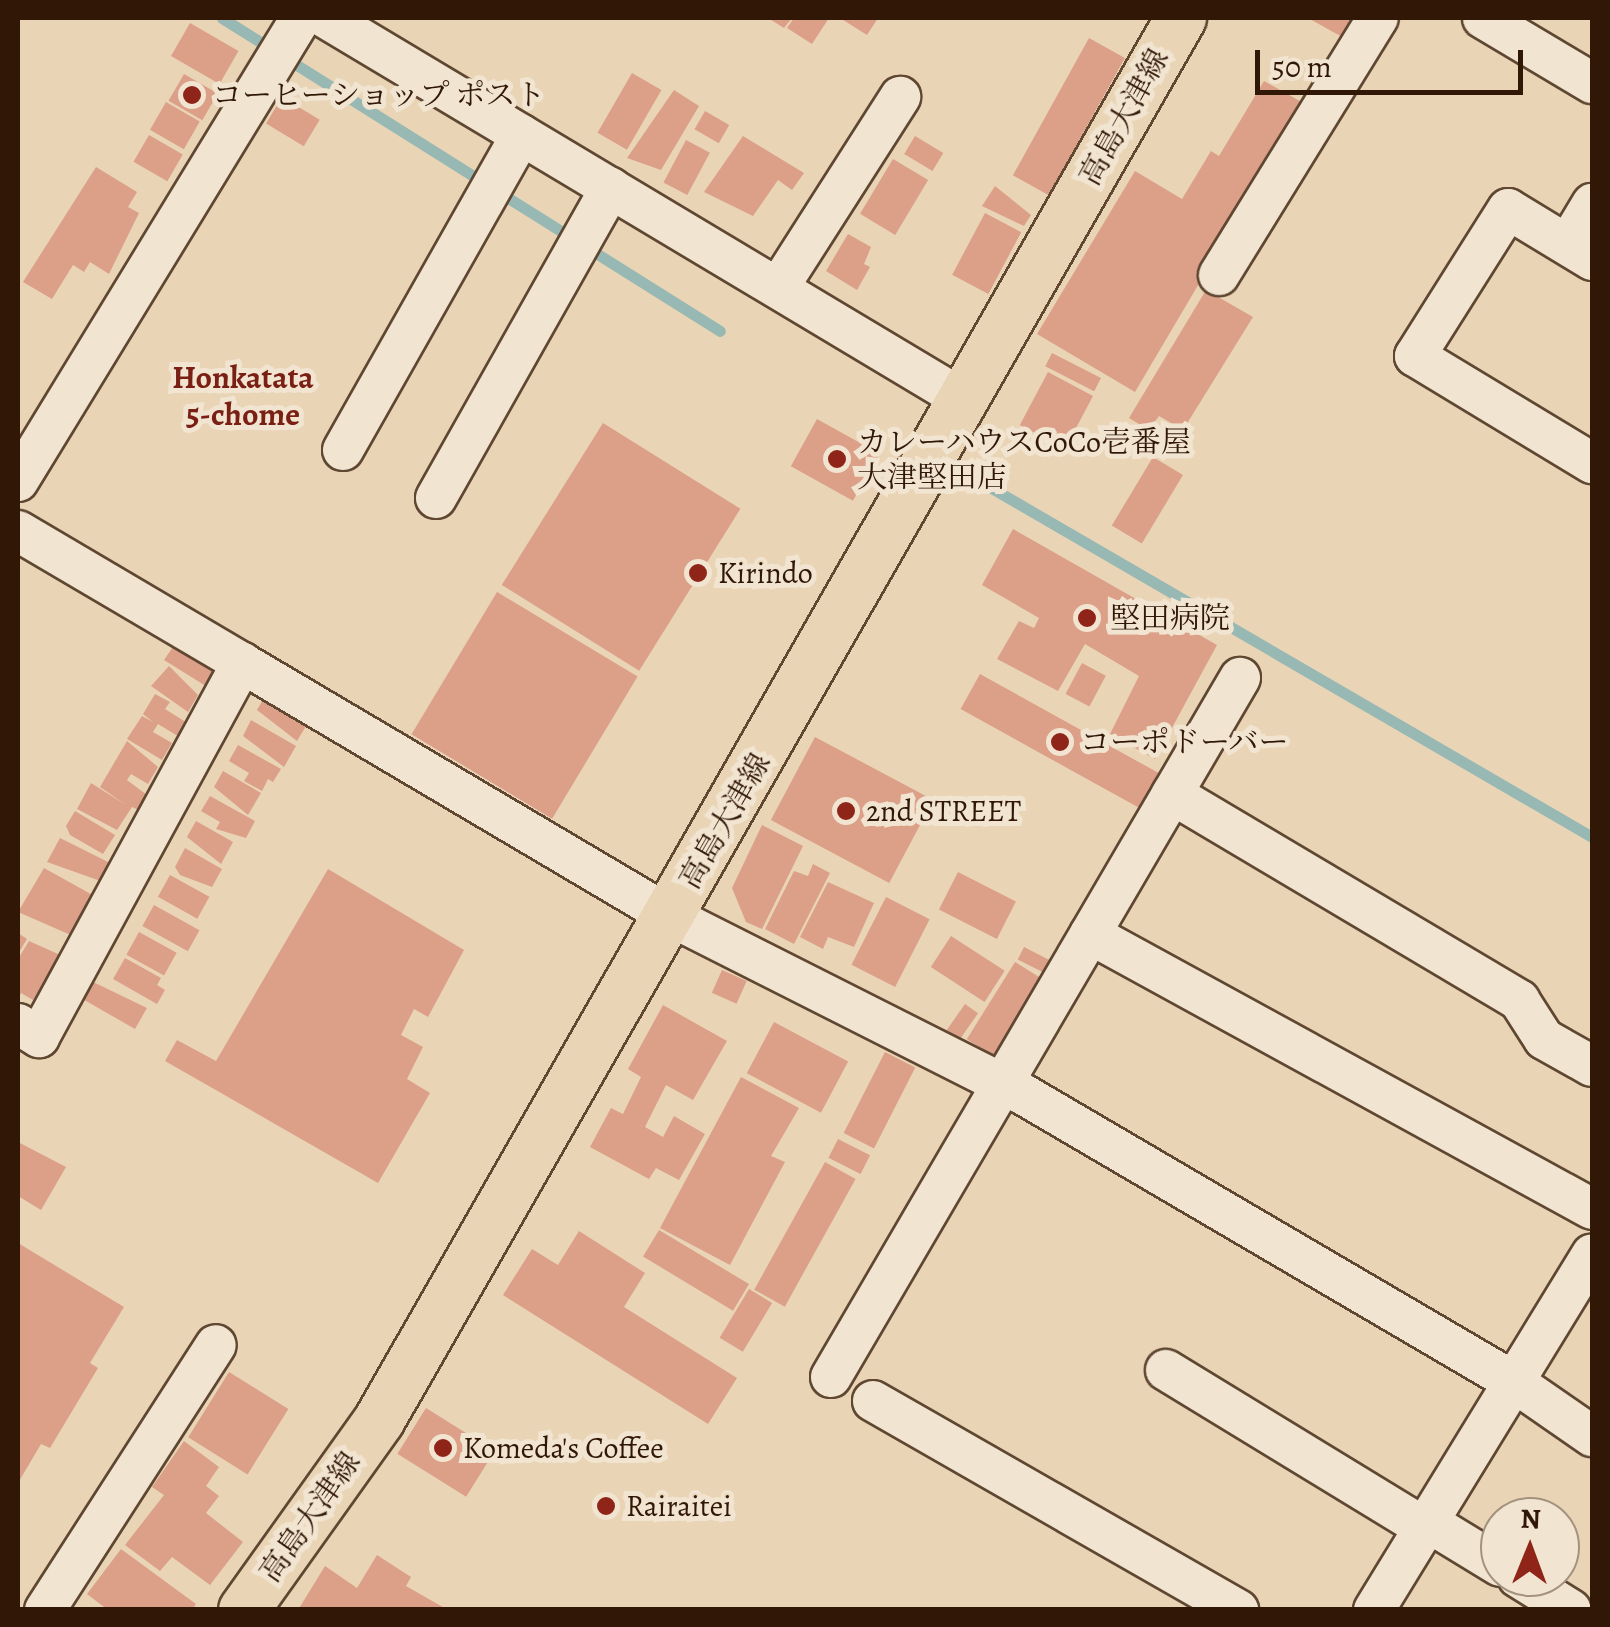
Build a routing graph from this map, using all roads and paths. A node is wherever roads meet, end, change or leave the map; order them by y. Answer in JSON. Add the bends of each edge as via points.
{"nodes":[{"id":1,"x":326,"y":18,"type":"edge"},
{"id":2,"x":1180,"y":18,"type":"edge"},
{"id":3,"x":1378,"y":18,"type":"edge"},
{"id":4,"x":1485,"y":18,"type":"edge"},
{"id":5,"x":287,"y":41,"type":"edge"},
{"id":6,"x":1592,"y":84,"type":"edge"},
{"id":7,"x":900,"y":98,"type":"dead end"},
{"id":8,"x":521,"y":134,"type":"junction"},
{"id":9,"x":611,"y":188,"type":"junction"},
{"id":10,"x":1592,"y":204,"type":"edge"},
{"id":11,"x":1580,"y":252,"type":"edge"},
{"id":12,"x":1218,"y":275,"type":"dead end"},
{"id":13,"x":778,"y":288,"type":"junction"},
{"id":14,"x":964,"y":400,"type":"junction"},
{"id":15,"x":343,"y":450,"type":"dead end"},
{"id":16,"x":1592,"y":463,"type":"edge"},
{"id":17,"x":18,"y":481,"type":"edge"},
{"id":18,"x":436,"y":498,"type":"dead end"},
{"id":19,"x":18,"y":531,"type":"edge"},
{"id":20,"x":242,"y":664,"type":"junction"},
{"id":21,"x":1240,"y":678,"type":"dead end"},
{"id":22,"x":1172,"y":794,"type":"junction"},
{"id":23,"x":670,"y":916,"type":"junction"},
{"id":24,"x":1090,"y":934,"type":"junction"},
{"id":25,"x":18,"y":1024,"type":"edge"},
{"id":26,"x":1592,"y":1066,"type":"edge"},
{"id":27,"x":1002,"y":1084,"type":"junction"},
{"id":28,"x":1592,"y":1209,"type":"edge"},
{"id":29,"x":1592,"y":1254,"type":"edge"},
{"id":30,"x":216,"y":1345,"type":"dead end"},
{"id":31,"x":1166,"y":1370,"type":"dead end"},
{"id":32,"x":831,"y":1378,"type":"dead end"},
{"id":33,"x":1514,"y":1382,"type":"junction"},
{"id":34,"x":873,"y":1401,"type":"dead end"},
{"id":35,"x":1592,"y":1436,"type":"edge"},
{"id":36,"x":1426,"y":1525,"type":"junction"},
{"id":37,"x":1480,"y":1555,"type":"edge"},
{"id":38,"x":45,"y":1610,"type":"edge"},
{"id":39,"x":244,"y":1610,"type":"edge"},
{"id":40,"x":1238,"y":1610,"type":"edge"},
{"id":41,"x":1374,"y":1610,"type":"edge"}],
"edges":[{"from":1,"to":8,"type":"street"},
{"from":2,"to":14,"type":"main road","name":"高島大津線"},
{"from":3,"to":12,"type":"street"},
{"from":4,"to":6,"type":"street"},
{"from":5,"to":17,"type":"street"},
{"from":7,"to":13,"type":"street"},
{"from":8,"to":9,"type":"street"},
{"from":8,"to":15,"type":"street"},
{"from":9,"to":13,"type":"street"},
{"from":9,"to":18,"type":"street"},
{"from":10,"to":11,"type":"street"},
{"from":11,"to":16,"type":"street","via":[[1508,209],[1415,356]]},
{"from":13,"to":14,"type":"street"},
{"from":14,"to":23,"type":"main road","name":"高島大津線"},
{"from":19,"to":20,"type":"street"},
{"from":20,"to":23,"type":"street"},
{"from":20,"to":25,"type":"street","via":[[39,1036]]},
{"from":21,"to":22,"type":"street"},
{"from":22,"to":24,"type":"street"},
{"from":22,"to":26,"type":"street","via":[[1519,1000],[1544,1039]]},
{"from":23,"to":27,"type":"street"},
{"from":23,"to":39,"type":"main road","name":"高島大津線","via":[[380,1419]]},
{"from":24,"to":27,"type":"street"},
{"from":24,"to":28,"type":"street"},
{"from":27,"to":32,"type":"street"},
{"from":27,"to":33,"type":"street"},
{"from":29,"to":33,"type":"street"},
{"from":30,"to":38,"type":"street"},
{"from":31,"to":36,"type":"street"},
{"from":33,"to":35,"type":"street"},
{"from":33,"to":36,"type":"street"},
{"from":34,"to":40,"type":"street"},
{"from":36,"to":37,"type":"street"},
{"from":36,"to":41,"type":"street"}]}
